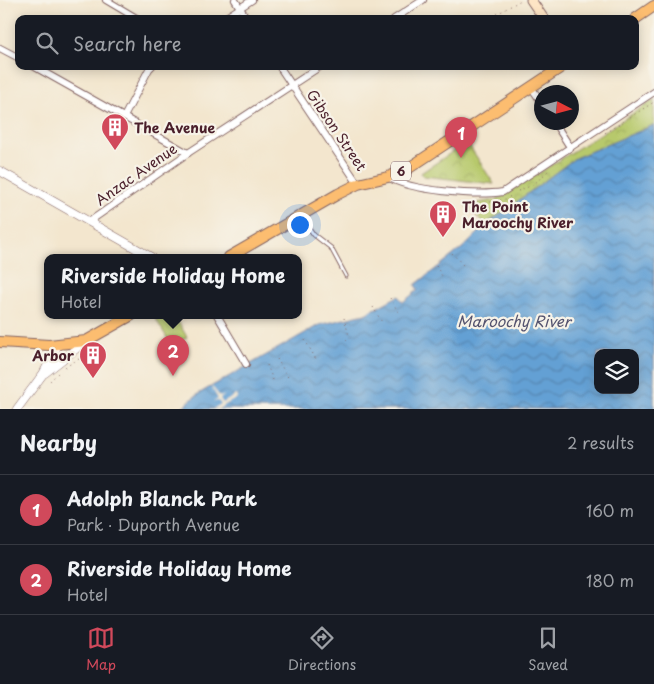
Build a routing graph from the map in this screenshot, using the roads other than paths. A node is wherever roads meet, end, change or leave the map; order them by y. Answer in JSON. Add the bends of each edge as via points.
{"nodes":[{"id":1,"x":106,"y":0,"type":"edge"},
{"id":2,"x":235,"y":0,"type":"edge"},
{"id":3,"x":252,"y":0,"type":"edge"},
{"id":4,"x":423,"y":0,"type":"edge"},
{"id":5,"x":531,"y":0,"type":"edge"},
{"id":6,"x":654,"y":6,"type":"edge"},
{"id":7,"x":240,"y":8,"type":"junction"},
{"id":8,"x":131,"y":15,"type":"edge"},
{"id":9,"x":229,"y":15,"type":"edge"},
{"id":10,"x":244,"y":15,"type":"edge"},
{"id":11,"x":400,"y":15,"type":"edge"},
{"id":12,"x":541,"y":15,"type":"edge"},
{"id":13,"x":639,"y":16,"type":"edge"},
{"id":14,"x":0,"y":48,"type":"edge"},
{"id":15,"x":15,"y":56,"type":"edge"},
{"id":16,"x":40,"y":70,"type":"edge"},
{"id":17,"x":148,"y":70,"type":"edge"},
{"id":18,"x":282,"y":70,"type":"edge"},
{"id":19,"x":316,"y":70,"type":"edge"},
{"id":20,"x":557,"y":70,"type":"edge"},
{"id":21,"x":292,"y":86,"type":"junction"},
{"id":22,"x":531,"y":87,"type":"junction"},
{"id":23,"x":534,"y":91,"type":"edge"},
{"id":24,"x":654,"y":92,"type":"edge"},
{"id":25,"x":124,"y":117,"type":"junction"},
{"id":26,"x":559,"y":130,"type":"edge"},
{"id":27,"x":570,"y":147,"type":"junction"},
{"id":28,"x":188,"y":153,"type":"junction"},
{"id":29,"x":0,"y":171,"type":"edge"},
{"id":30,"x":388,"y":177,"type":"junction"},
{"id":31,"x":358,"y":184,"type":"junction"},
{"id":32,"x":301,"y":216,"type":"junction"},
{"id":33,"x":90,"y":221,"type":"junction"},
{"id":34,"x":146,"y":254,"type":"edge"},
{"id":35,"x":235,"y":254,"type":"edge"},
{"id":36,"x":346,"y":276,"type":"dead end"},
{"id":37,"x":125,"y":319,"type":"edge"},
{"id":38,"x":219,"y":319,"type":"edge"},
{"id":39,"x":86,"y":341,"type":"junction"},
{"id":40,"x":0,"y":342,"type":"edge"},
{"id":41,"x":58,"y":345,"type":"junction"},
{"id":42,"x":246,"y":364,"type":"dead end"},
{"id":43,"x":43,"y":374,"type":"junction"},
{"id":44,"x":18,"y":409,"type":"edge"}],
"edges":[{"from":1,"to":8,"type":"street"},
{"from":2,"to":7,"type":"street"},
{"from":3,"to":7,"type":"street"},
{"from":4,"to":11,"type":"street"},
{"from":5,"to":12,"type":"main road"},
{"from":6,"to":13,"type":"main road"},
{"from":7,"to":9,"type":"street"},
{"from":7,"to":10,"type":"street"},
{"from":14,"to":15,"type":"street"},
{"from":16,"to":25,"type":"street"},
{"from":17,"to":25,"type":"street"},
{"from":18,"to":21,"type":"street","name":"Gibson Street"},
{"from":19,"to":21,"type":"street","name":"Anzac Avenue"},
{"from":20,"to":22,"type":"main road","number":"6"},
{"from":21,"to":28,"type":"street","name":"Anzac Avenue"},
{"from":21,"to":31,"type":"street","name":"Gibson Street"},
{"from":22,"to":23,"type":"street"},
{"from":22,"to":30,"type":"main road","number":"6","via":[[409,168]]},
{"from":24,"to":27,"type":"street"},
{"from":25,"to":28,"type":"street"},
{"from":26,"to":27,"type":"street"},
{"from":27,"to":30,"type":"street","via":[[503,192],[484,195],[413,186]]},
{"from":28,"to":33,"type":"street","name":"Anzac Avenue"},
{"from":29,"to":33,"type":"street"},
{"from":30,"to":31,"type":"main road","number":"6"},
{"from":31,"to":32,"type":"main road","number":"6"},
{"from":32,"to":35,"type":"main road","number":"6"},
{"from":32,"to":36,"type":"lane","via":[[314,235],[331,248]]},
{"from":33,"to":34,"type":"street"},
{"from":37,"to":39,"type":"main road"},
{"from":38,"to":42,"type":"street"},
{"from":39,"to":41,"type":"main road"},
{"from":39,"to":43,"type":"street"},
{"from":40,"to":41,"type":"main road"},
{"from":41,"to":43,"type":"street"},
{"from":43,"to":44,"type":"street"}]}
